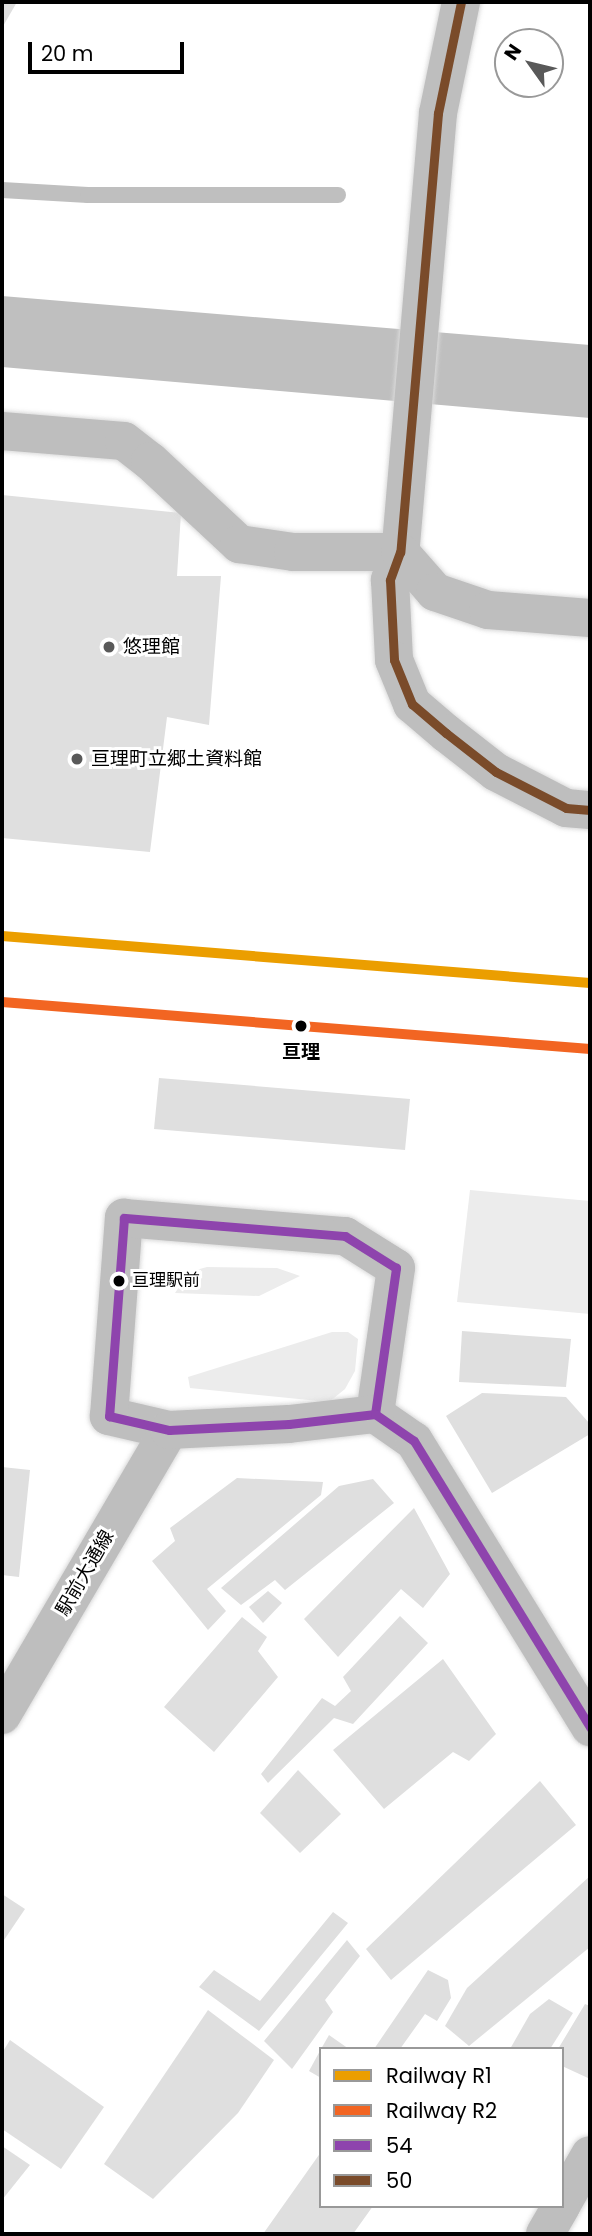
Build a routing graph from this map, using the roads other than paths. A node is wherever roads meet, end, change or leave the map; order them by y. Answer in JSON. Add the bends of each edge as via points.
{"nodes":[{"id":1,"x":461,"y":2,"type":"edge"},
{"id":2,"x":2,"y":431,"type":"edge"},
{"id":3,"x":400,"y":552,"type":"junction"},
{"id":4,"x":590,"y":618,"type":"edge"},
{"id":5,"x":590,"y":810,"type":"edge"},
{"id":6,"x":375,"y":1414,"type":"junction"},
{"id":7,"x":169,"y":1430,"type":"junction"},
{"id":8,"x":2,"y":1715,"type":"edge"},
{"id":9,"x":590,"y":1727,"type":"edge"},
{"id":10,"x":590,"y":2155,"type":"edge"},
{"id":11,"x":564,"y":2201,"type":"edge"},
{"id":12,"x":560,"y":2208,"type":"edge"},
{"id":13,"x":545,"y":2234,"type":"edge"}],
"edges":[{"from":1,"to":3,"type":"street","via":[[438,113]]},
{"from":2,"to":3,"type":"street","via":[[124,441],[239,544],[293,552]]},
{"from":3,"to":4,"type":"street","via":[[435,592],[488,610]]},
{"from":3,"to":5,"type":"street","via":[[390,580],[394,660],[412,704],[496,772],[566,808]]},
{"from":6,"to":7,"type":"street"},
{"from":6,"to":7,"type":"street","via":[[396,1268],[345,1236],[124,1218],[109,1416]]},
{"from":6,"to":9,"type":"street","via":[[414,1441]]},
{"from":7,"to":8,"type":"street","name":"駅前大通線"},
{"from":10,"to":11,"type":"street"},
{"from":12,"to":13,"type":"street"}]}
